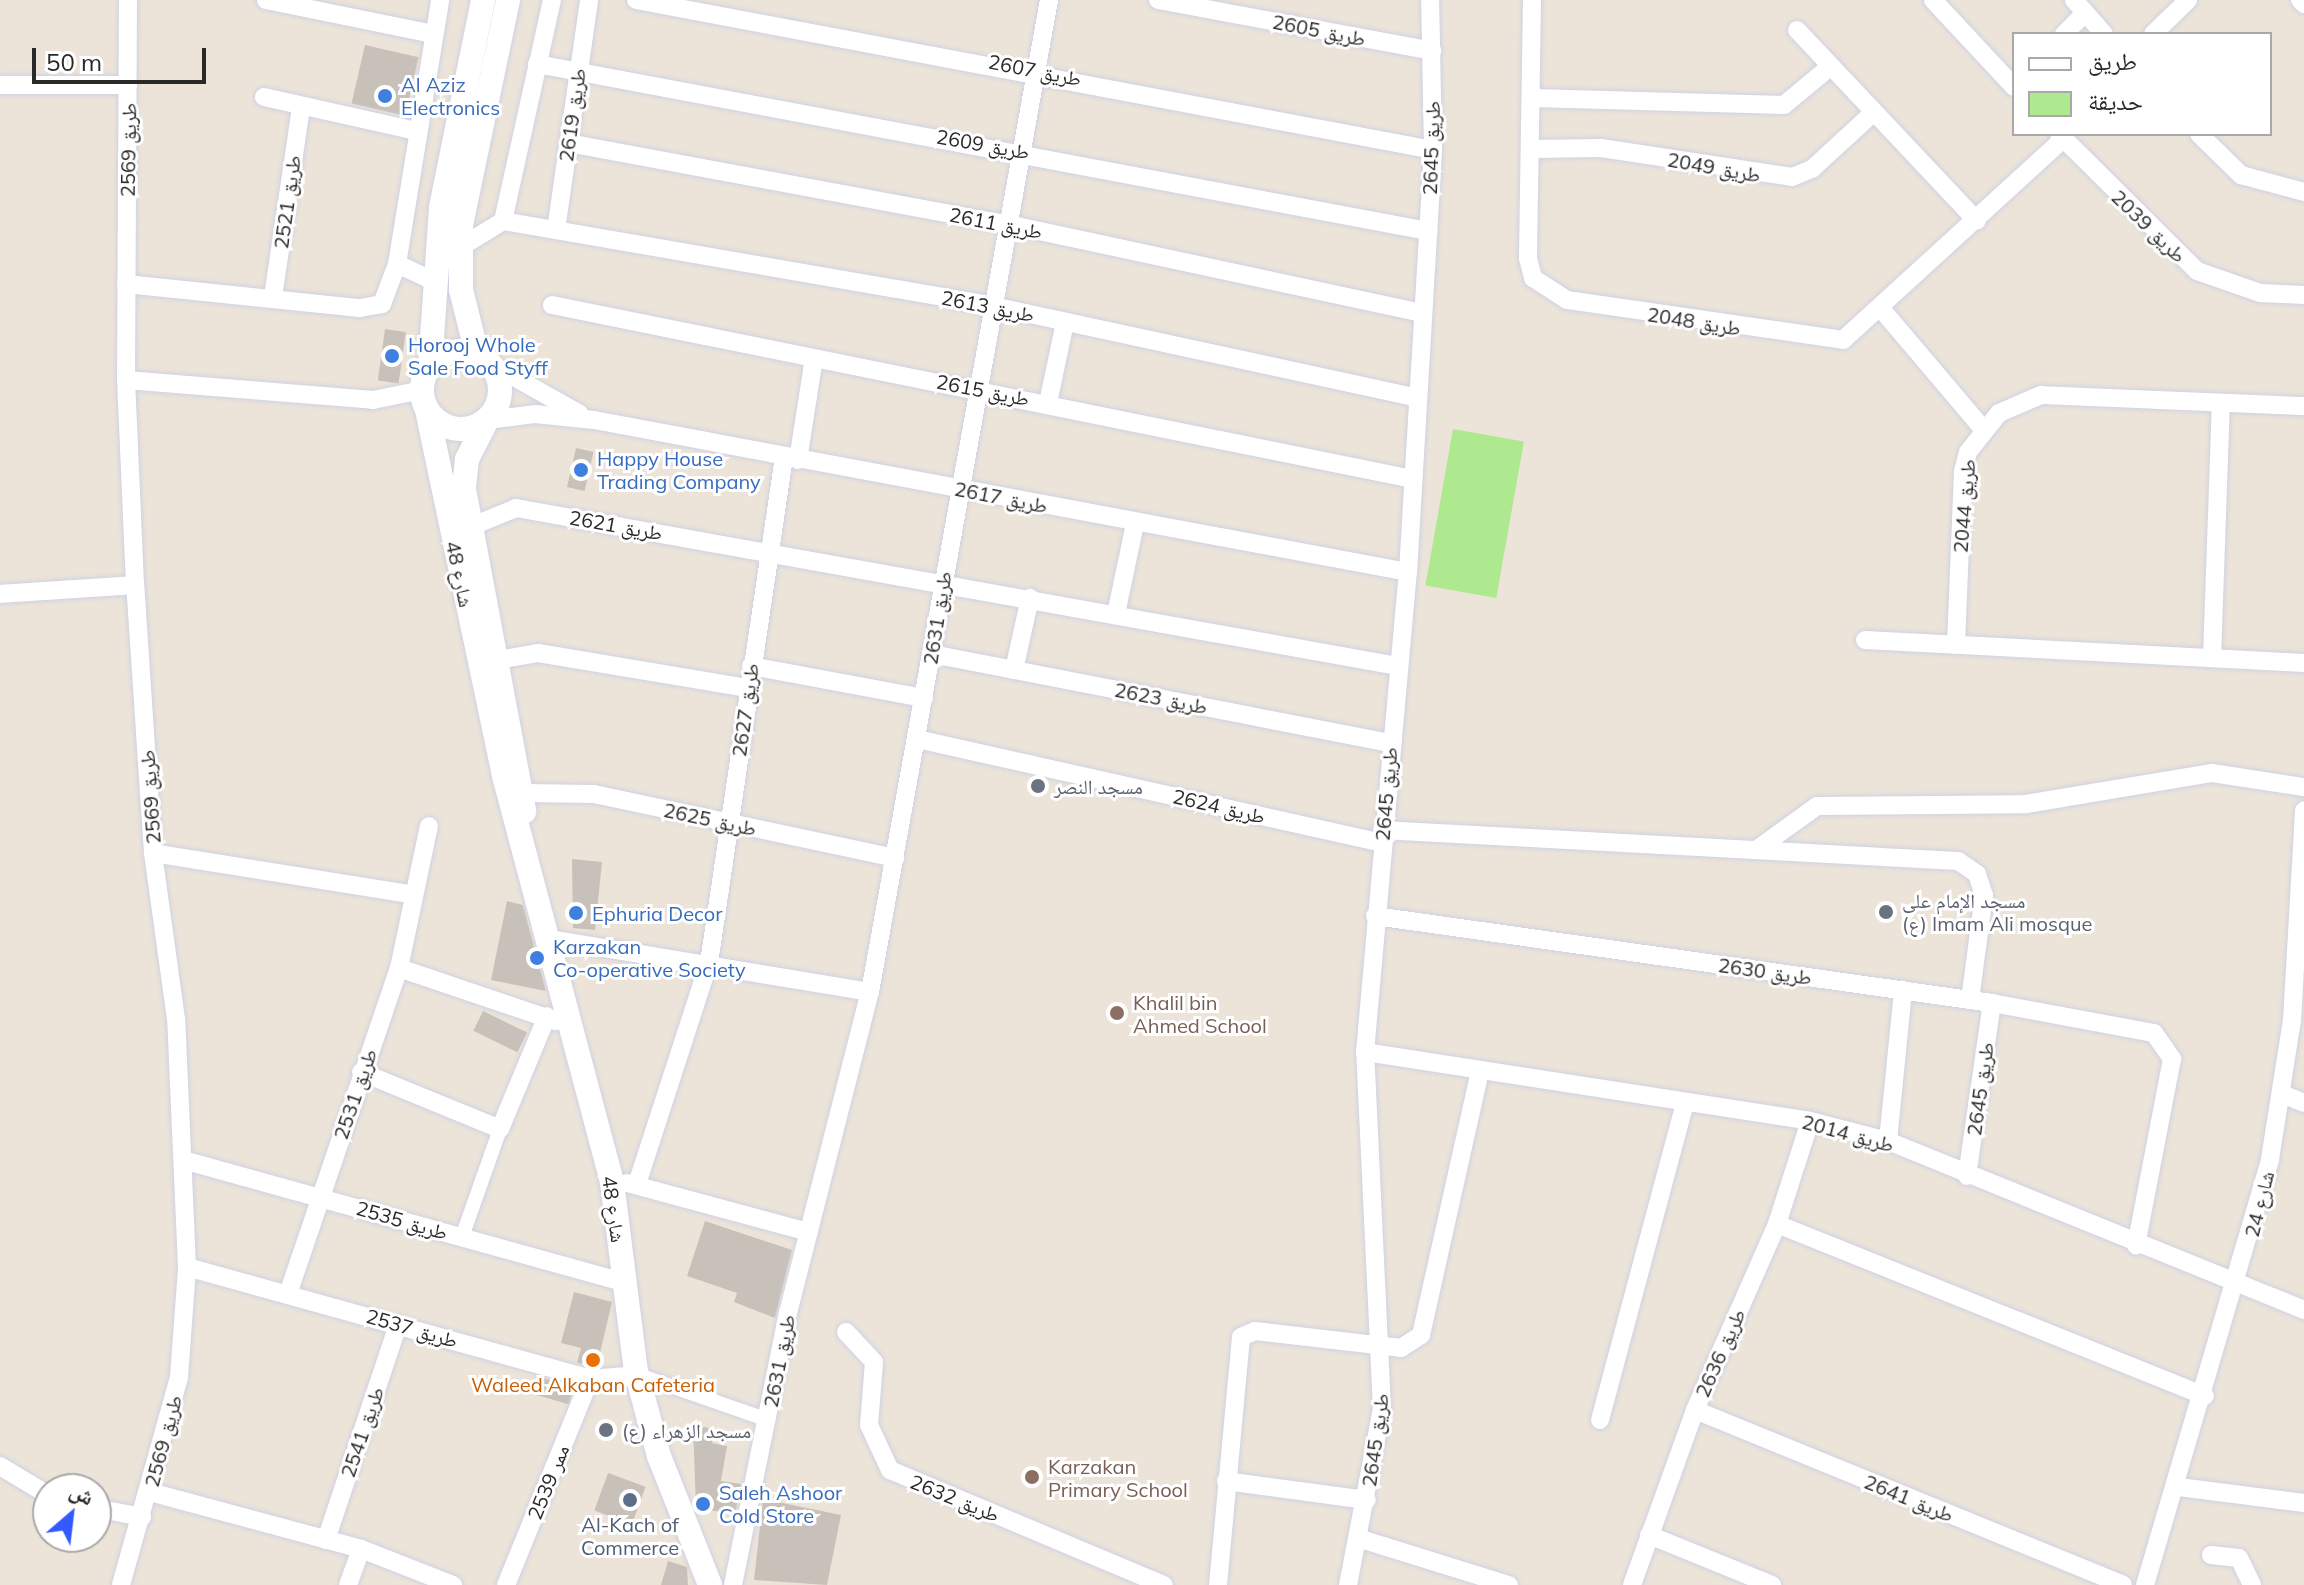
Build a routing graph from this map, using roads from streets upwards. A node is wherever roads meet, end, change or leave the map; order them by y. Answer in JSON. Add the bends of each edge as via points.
{"nodes":[{"id":1,"x":128,"y":0,"type":"edge"},
{"id":2,"x":266,"y":0,"type":"edge"},
{"id":3,"x":440,"y":0,"type":"edge"},
{"id":4,"x":483,"y":0,"type":"edge"},
{"id":5,"x":508,"y":0,"type":"edge"},
{"id":6,"x":552,"y":0,"type":"edge"},
{"id":7,"x":589,"y":0,"type":"edge"},
{"id":8,"x":636,"y":0,"type":"edge"},
{"id":9,"x":1049,"y":0,"type":"edge"},
{"id":10,"x":1158,"y":0,"type":"edge"},
{"id":11,"x":1430,"y":0,"type":"edge"},
{"id":12,"x":1532,"y":0,"type":"edge"},
{"id":13,"x":2188,"y":0,"type":"edge"},
{"id":14,"x":1934,"y":1,"type":"edge"},
{"id":15,"x":2079,"y":7,"type":"edge"},
{"id":16,"x":1797,"y":30,"type":"dead end"},
{"id":17,"x":2065,"y":32,"type":"edge"},
{"id":18,"x":2102,"y":32,"type":"edge"},
{"id":19,"x":2155,"y":32,"type":"edge"},
{"id":20,"x":433,"y":34,"type":"junction"},
{"id":21,"x":1432,"y":51,"type":"junction"},
{"id":22,"x":537,"y":64,"type":"junction"},
{"id":23,"x":1831,"y":66,"type":"junction"},
{"id":24,"x":1037,"y":70,"type":"junction"},
{"id":25,"x":578,"y":71,"type":"junction"},
{"id":26,"x":2012,"y":83,"type":"edge"},
{"id":27,"x":0,"y":85,"type":"edge"},
{"id":28,"x":128,"y":85,"type":"junction"},
{"id":29,"x":264,"y":97,"type":"dead end"},
{"id":30,"x":1533,"y":98,"type":"junction"},
{"id":31,"x":301,"y":108,"type":"junction"},
{"id":32,"x":1874,"y":112,"type":"junction"},
{"id":33,"x":416,"y":131,"type":"junction"},
{"id":34,"x":2061,"y":136,"type":"edge"},
{"id":35,"x":2201,"y":136,"type":"edge"},
{"id":36,"x":568,"y":143,"type":"junction"},
{"id":37,"x":1531,"y":149,"type":"junction"},
{"id":38,"x":1021,"y":150,"type":"junction"},
{"id":39,"x":1433,"y":150,"type":"junction"},
{"id":40,"x":2304,"y":192,"type":"edge"},
{"id":41,"x":503,"y":221,"type":"junction"},
{"id":42,"x":1977,"y":221,"type":"junction"},
{"id":43,"x":1007,"y":224,"type":"junction"},
{"id":44,"x":556,"y":230,"type":"junction"},
{"id":45,"x":1428,"y":231,"type":"junction"},
{"id":46,"x":459,"y":248,"type":"junction"},
{"id":47,"x":397,"y":264,"type":"junction"},
{"id":48,"x":433,"y":281,"type":"junction"},
{"id":49,"x":126,"y":284,"type":"junction"},
{"id":50,"x":2304,"y":295,"type":"edge"},
{"id":51,"x":273,"y":297,"type":"junction"},
{"id":52,"x":552,"y":305,"type":"dead end"},
{"id":53,"x":993,"y":306,"type":"junction"},
{"id":54,"x":1883,"y":311,"type":"junction"},
{"id":55,"x":1423,"y":313,"type":"junction"},
{"id":56,"x":1065,"y":322,"type":"junction"},
{"id":57,"x":814,"y":358,"type":"junction"},
{"id":58,"x":483,"y":359,"type":"junction"},
{"id":59,"x":430,"y":366,"type":"junction"},
{"id":60,"x":126,"y":380,"type":"junction"},
{"id":61,"x":978,"y":388,"type":"junction"},
{"id":62,"x":1417,"y":398,"type":"junction"},
{"id":63,"x":424,"y":400,"type":"junction"},
{"id":64,"x":1048,"y":403,"type":"junction"},
{"id":65,"x":2221,"y":403,"type":"junction"},
{"id":66,"x":2304,"y":406,"type":"edge"},
{"id":67,"x":487,"y":420,"type":"junction"},
{"id":68,"x":594,"y":420,"type":"junction"},
{"id":69,"x":1983,"y":429,"type":"junction"},
{"id":70,"x":791,"y":459,"type":"junction"},
{"id":71,"x":1413,"y":479,"type":"junction"},
{"id":72,"x":959,"y":489,"type":"junction"},
{"id":73,"x":1135,"y":524,"type":"junction"},
{"id":74,"x":470,"y":527,"type":"junction"},
{"id":75,"x":766,"y":551,"type":"junction"},
{"id":76,"x":1408,"y":572,"type":"junction"},
{"id":77,"x":943,"y":582,"type":"junction"},
{"id":78,"x":135,"y":585,"type":"junction"},
{"id":79,"x":0,"y":594,"type":"edge"},
{"id":80,"x":1030,"y":598,"type":"junction"},
{"id":81,"x":1116,"y":614,"type":"junction"},
{"id":82,"x":1865,"y":640,"type":"dead end"},
{"id":83,"x":1956,"y":645,"type":"junction"},
{"id":84,"x":932,"y":654,"type":"junction"},
{"id":85,"x":2212,"y":658,"type":"junction"},
{"id":86,"x":498,"y":660,"type":"junction"},
{"id":87,"x":2304,"y":663,"type":"edge"},
{"id":88,"x":751,"y":666,"type":"junction"},
{"id":89,"x":1398,"y":666,"type":"junction"},
{"id":90,"x":1014,"y":670,"type":"junction"},
{"id":91,"x":748,"y":688,"type":"junction"},
{"id":92,"x":924,"y":698,"type":"junction"},
{"id":93,"x":917,"y":739,"type":"junction"},
{"id":94,"x":1390,"y":743,"type":"junction"},
{"id":95,"x":2304,"y":787,"type":"edge"},
{"id":96,"x":524,"y":793,"type":"junction"},
{"id":97,"x":2304,"y":810,"type":"edge"},
{"id":98,"x":730,"y":823,"type":"junction"},
{"id":99,"x":429,"y":826,"type":"dead end"},
{"id":100,"x":523,"y":829,"type":"junction"},
{"id":101,"x":1382,"y":836,"type":"junction"},
{"id":102,"x":1756,"y":850,"type":"junction"},
{"id":103,"x":153,"y":853,"type":"junction"},
{"id":104,"x":895,"y":858,"type":"junction"},
{"id":105,"x":414,"y":895,"type":"junction"},
{"id":106,"x":1375,"y":916,"type":"junction"},
{"id":107,"x":2301,"y":919,"type":"edge"},
{"id":108,"x":550,"y":939,"type":"junction"},
{"id":109,"x":709,"y":963,"type":"junction"},
{"id":110,"x":399,"y":968,"type":"junction"},
{"id":111,"x":1903,"y":990,"type":"junction"},
{"id":112,"x":870,"y":992,"type":"junction"},
{"id":113,"x":1970,"y":1000,"type":"junction"},
{"id":114,"x":1992,"y":1003,"type":"junction"},
{"id":115,"x":547,"y":1016,"type":"junction"},
{"id":116,"x":571,"y":1028,"type":"junction"},
{"id":117,"x":1365,"y":1052,"type":"junction"},
{"id":118,"x":1480,"y":1070,"type":"junction"},
{"id":119,"x":361,"y":1072,"type":"junction"},
{"id":120,"x":2282,"y":1094,"type":"junction"},
{"id":121,"x":1685,"y":1102,"type":"junction"},
{"id":122,"x":2304,"y":1103,"type":"edge"},
{"id":123,"x":1810,"y":1121,"type":"junction"},
{"id":124,"x":500,"y":1129,"type":"junction"},
{"id":125,"x":1888,"y":1141,"type":"junction"},
{"id":126,"x":183,"y":1160,"type":"junction"},
{"id":127,"x":1967,"y":1176,"type":"junction"},
{"id":128,"x":625,"y":1183,"type":"junction"},
{"id":129,"x":320,"y":1197,"type":"junction"},
{"id":130,"x":1777,"y":1224,"type":"junction"},
{"id":131,"x":808,"y":1232,"type":"junction"},
{"id":132,"x":462,"y":1237,"type":"junction"},
{"id":133,"x":2136,"y":1246,"type":"junction"},
{"id":134,"x":187,"y":1267,"type":"junction"},
{"id":135,"x":620,"y":1281,"type":"junction"},
{"id":136,"x":2236,"y":1288,"type":"junction"},
{"id":137,"x":289,"y":1291,"type":"junction"},
{"id":138,"x":2304,"y":1310,"type":"edge"},
{"id":139,"x":398,"y":1325,"type":"junction"},
{"id":140,"x":846,"y":1332,"type":"dead end"},
{"id":141,"x":1380,"y":1348,"type":"junction"},
{"id":142,"x":639,"y":1375,"type":"junction"},
{"id":143,"x":590,"y":1379,"type":"junction"},
{"id":144,"x":2205,"y":1396,"type":"junction"},
{"id":145,"x":1695,"y":1410,"type":"junction"},
{"id":146,"x":768,"y":1420,"type":"junction"},
{"id":147,"x":1600,"y":1420,"type":"dead end"},
{"id":148,"x":0,"y":1466,"type":"edge"},
{"id":149,"x":1226,"y":1481,"type":"junction"},
{"id":150,"x":32,"y":1485,"type":"edge"},
{"id":151,"x":2179,"y":1487,"type":"junction"},
{"id":152,"x":150,"y":1492,"type":"junction"},
{"id":153,"x":1367,"y":1500,"type":"junction"},
{"id":154,"x":2304,"y":1503,"type":"edge"},
{"id":155,"x":112,"y":1511,"type":"edge"},
{"id":156,"x":142,"y":1517,"type":"junction"},
{"id":157,"x":1649,"y":1535,"type":"junction"},
{"id":158,"x":1361,"y":1539,"type":"junction"},
{"id":159,"x":326,"y":1540,"type":"junction"},
{"id":160,"x":361,"y":1549,"type":"junction"},
{"id":161,"x":2211,"y":1555,"type":"dead end"},
{"id":162,"x":121,"y":1585,"type":"edge"},
{"id":163,"x":348,"y":1585,"type":"edge"},
{"id":164,"x":453,"y":1585,"type":"edge"},
{"id":165,"x":506,"y":1585,"type":"edge"},
{"id":166,"x":710,"y":1585,"type":"edge"},
{"id":167,"x":733,"y":1585,"type":"edge"},
{"id":168,"x":1164,"y":1585,"type":"edge"},
{"id":169,"x":1218,"y":1585,"type":"edge"},
{"id":170,"x":1348,"y":1585,"type":"edge"},
{"id":171,"x":1509,"y":1585,"type":"edge"},
{"id":172,"x":1632,"y":1585,"type":"edge"},
{"id":173,"x":1772,"y":1585,"type":"edge"},
{"id":174,"x":2123,"y":1585,"type":"edge"},
{"id":175,"x":2145,"y":1585,"type":"edge"},
{"id":176,"x":2252,"y":1585,"type":"edge"}],
"edges":[{"from":1,"to":28,"type":"street","name":"طريق 2569"},
{"from":2,"to":20,"type":"street"},
{"from":3,"to":20,"type":"street"},
{"from":4,"to":48,"type":"street"},
{"from":5,"to":46,"type":"street"},
{"from":6,"to":22,"type":"street"},
{"from":7,"to":25,"type":"street","name":"طريق 2619"},
{"from":8,"to":24,"type":"street","name":"طريق 2607"},
{"from":9,"to":24,"type":"street","name":"طريق 2631"},
{"from":10,"to":21,"type":"street","name":"طريق 2605"},
{"from":11,"to":21,"type":"street","name":"طريق 2645"},
{"from":12,"to":30,"type":"street","name":"طريق 2048"},
{"from":13,"to":19,"type":"street"},
{"from":14,"to":26,"type":"street"},
{"from":15,"to":17,"type":"street"},
{"from":15,"to":18,"type":"street"},
{"from":16,"to":23,"type":"street"},
{"from":20,"to":33,"type":"street"},
{"from":21,"to":39,"type":"street","name":"طريق 2645"},
{"from":22,"to":25,"type":"street","name":"طريق 2609"},
{"from":22,"to":41,"type":"street"},
{"from":23,"to":30,"type":"street","via":[[1784,105]]},
{"from":23,"to":32,"type":"street"},
{"from":24,"to":38,"type":"street","name":"طريق 2631"},
{"from":24,"to":39,"type":"street","name":"طريق 2607"},
{"from":25,"to":36,"type":"street","name":"طريق 2619"},
{"from":25,"to":38,"type":"street","name":"طريق 2609"},
{"from":27,"to":28,"type":"street"},
{"from":28,"to":49,"type":"street","name":"طريق 2569"},
{"from":29,"to":31,"type":"street"},
{"from":30,"to":37,"type":"street","name":"طريق 2048"},
{"from":31,"to":33,"type":"street"},
{"from":31,"to":51,"type":"street","name":"طريق 2521"},
{"from":32,"to":37,"type":"street","name":"طريق 2049","via":[[1812,169],[1792,177],[1601,148]]},
{"from":32,"to":42,"type":"street"},
{"from":33,"to":47,"type":"street"},
{"from":34,"to":42,"type":"street","name":"طريق 2048"},
{"from":34,"to":50,"type":"street","name":"طريق 2039","via":[[2197,271],[2260,293]]},
{"from":35,"to":40,"type":"street","via":[[2241,175]]},
{"from":36,"to":43,"type":"street","name":"طريق 2611"},
{"from":36,"to":44,"type":"street","name":"طريق 2619"},
{"from":37,"to":54,"type":"street","name":"طريق 2048","via":[[1528,258],[1547,293],[1822,342],[1861,331]]},
{"from":38,"to":43,"type":"street","name":"طريق 2631"},
{"from":38,"to":45,"type":"street","name":"طريق 2609"},
{"from":39,"to":45,"type":"street","name":"طريق 2645"},
{"from":41,"to":44,"type":"street","name":"طريق 2613"},
{"from":41,"to":46,"type":"street"},
{"from":42,"to":54,"type":"street","name":"طريق 2048"},
{"from":43,"to":53,"type":"street","name":"طريق 2631"},
{"from":43,"to":55,"type":"street","name":"طريق 2611"},
{"from":44,"to":53,"type":"street","name":"طريق 2613"},
{"from":45,"to":55,"type":"street","name":"طريق 2645"},
{"from":46,"to":58,"type":"street","via":[[464,312]]},
{"from":47,"to":48,"type":"street"},
{"from":47,"to":51,"type":"street","via":[[388,296],[375,308]]},
{"from":48,"to":59,"type":"street"},
{"from":49,"to":51,"type":"street"},
{"from":49,"to":60,"type":"street","name":"طريق 2569"},
{"from":52,"to":57,"type":"street","name":"طريق 2615"},
{"from":53,"to":56,"type":"street","name":"طريق 2613"},
{"from":53,"to":61,"type":"street","name":"طريق 2631"},
{"from":54,"to":69,"type":"street"},
{"from":55,"to":62,"type":"street","name":"طريق 2645"},
{"from":56,"to":62,"type":"street","name":"طريق 2613"},
{"from":56,"to":64,"type":"street"},
{"from":57,"to":61,"type":"street","name":"طريق 2615"},
{"from":57,"to":70,"type":"street","name":"طريق 2627"},
{"from":58,"to":59,"type":"street","via":[[451,352]]},
{"from":58,"to":67,"type":"street","via":[[501,386]]},
{"from":58,"to":68,"type":"street","name":"طريق 2617"},
{"from":59,"to":63,"type":"street"},
{"from":60,"to":63,"type":"street"},
{"from":60,"to":78,"type":"street","name":"طريق 2569"},
{"from":61,"to":64,"type":"street","name":"طريق 2615"},
{"from":61,"to":72,"type":"street","name":"طريق 2631"},
{"from":62,"to":71,"type":"street","name":"طريق 2645"},
{"from":63,"to":67,"type":"street","via":[[455,429]]},
{"from":63,"to":100,"type":"street","name":"شارع 48","via":[[504,776]]},
{"from":64,"to":71,"type":"street","name":"طريق 2615"},
{"from":65,"to":66,"type":"street","name":"طريق 2044"},
{"from":65,"to":69,"type":"street","name":"طريق 2044","via":[[2041,395],[2019,400]]},
{"from":65,"to":85,"type":"street"},
{"from":67,"to":68,"type":"street","name":"طريق 2617","via":[[535,414]]},
{"from":67,"to":74,"type":"street","name":"شارع 48","via":[[464,474]]},
{"from":68,"to":70,"type":"street","name":"طريق 2617"},
{"from":69,"to":83,"type":"street","name":"طريق 2044","via":[[1963,471]]},
{"from":70,"to":72,"type":"street","name":"طريق 2617"},
{"from":70,"to":75,"type":"street","name":"طريق 2627"},
{"from":71,"to":76,"type":"street","name":"طريق 2645"},
{"from":72,"to":73,"type":"street","name":"طريق 2617"},
{"from":72,"to":77,"type":"street","name":"طريق 2631"},
{"from":73,"to":76,"type":"street","name":"طريق 2617"},
{"from":73,"to":81,"type":"street"},
{"from":74,"to":75,"type":"street","name":"طريق 2621","via":[[516,508]]},
{"from":74,"to":86,"type":"street","name":"شارع 48"},
{"from":75,"to":77,"type":"street","name":"طريق 2621"},
{"from":75,"to":88,"type":"street","name":"طريق 2627"},
{"from":76,"to":89,"type":"street","name":"طريق 2645"},
{"from":77,"to":80,"type":"street","name":"طريق 2621"},
{"from":77,"to":84,"type":"street","name":"طريق 2631"},
{"from":78,"to":79,"type":"street"},
{"from":78,"to":103,"type":"street","name":"طريق 2569"},
{"from":80,"to":81,"type":"street","name":"طريق 2621"},
{"from":80,"to":90,"type":"street"},
{"from":81,"to":89,"type":"street","name":"طريق 2621"},
{"from":82,"to":83,"type":"street"},
{"from":83,"to":85,"type":"street"},
{"from":84,"to":90,"type":"street","name":"طريق 2623"},
{"from":84,"to":92,"type":"street","name":"طريق 2631"},
{"from":85,"to":87,"type":"street"},
{"from":86,"to":91,"type":"street","via":[[538,653]]},
{"from":86,"to":96,"type":"street","name":"شارع 48"},
{"from":88,"to":91,"type":"street","name":"طريق 2627"},
{"from":88,"to":92,"type":"street"},
{"from":89,"to":94,"type":"street","name":"طريق 2645"},
{"from":90,"to":94,"type":"street","name":"طريق 2623"},
{"from":91,"to":98,"type":"street","name":"طريق 2627"},
{"from":92,"to":93,"type":"street","name":"طريق 2631"},
{"from":93,"to":101,"type":"street","name":"طريق 2624"},
{"from":93,"to":104,"type":"street","name":"طريق 2631"},
{"from":94,"to":101,"type":"street","name":"طريق 2645"},
{"from":95,"to":102,"type":"street","via":[[2212,773],[2026,804],[1817,806]]},
{"from":96,"to":98,"type":"street","name":"طريق 2625","via":[[594,794]]},
{"from":96,"to":100,"type":"street","name":"شارع 48"},
{"from":97,"to":107,"type":"street","name":"شارع 24"},
{"from":98,"to":104,"type":"street","name":"طريق 2625"},
{"from":98,"to":109,"type":"street","name":"طريق 2627"},
{"from":99,"to":105,"type":"street","name":"طريق 2531"},
{"from":100,"to":108,"type":"street","name":"شارع 48"},
{"from":101,"to":102,"type":"street","name":"طريق 2624"},
{"from":101,"to":106,"type":"street","name":"طريق 2645"},
{"from":102,"to":113,"type":"street","name":"طريق 2624","via":[[1968,865],[1984,895]]},
{"from":103,"to":105,"type":"street"},
{"from":103,"to":126,"type":"street","name":"طريق 2569","via":[[176,1019]]},
{"from":104,"to":112,"type":"street","name":"طريق 2631"},
{"from":105,"to":110,"type":"street","name":"طريق 2531"},
{"from":106,"to":111,"type":"street","name":"طريق 2630"},
{"from":106,"to":117,"type":"street","name":"طريق 2645"},
{"from":107,"to":120,"type":"street","name":"شارع 24"},
{"from":108,"to":109,"type":"street"},
{"from":108,"to":116,"type":"street","name":"شارع 48"},
{"from":109,"to":112,"type":"street"},
{"from":109,"to":128,"type":"street","name":"طريق 2627"},
{"from":110,"to":115,"type":"street"},
{"from":110,"to":119,"type":"street","name":"طريق 2531"},
{"from":111,"to":113,"type":"street","name":"طريق 2630"},
{"from":111,"to":125,"type":"street"},
{"from":112,"to":131,"type":"street","name":"طريق 2631"},
{"from":113,"to":114,"type":"street","name":"طريق 2630"},
{"from":114,"to":127,"type":"street","name":"طريق 2645"},
{"from":114,"to":133,"type":"street","name":"طريق 2630","via":[[2154,1033],[2172,1059]]},
{"from":115,"to":116,"type":"street"},
{"from":115,"to":124,"type":"street"},
{"from":116,"to":128,"type":"street","name":"شارع 48"},
{"from":117,"to":118,"type":"street","name":"طريق 2014"},
{"from":117,"to":141,"type":"street","name":"طريق 2645"},
{"from":118,"to":121,"type":"street","name":"طريق 2014"},
{"from":118,"to":141,"type":"street","via":[[1425,1328],[1408,1345]]},
{"from":119,"to":124,"type":"street"},
{"from":119,"to":129,"type":"street","name":"طريق 2531"},
{"from":120,"to":122,"type":"street"},
{"from":120,"to":136,"type":"street","name":"شارع 24"},
{"from":121,"to":123,"type":"street","name":"طريق 2014"},
{"from":121,"to":147,"type":"street"},
{"from":123,"to":125,"type":"street","name":"طريق 2014"},
{"from":123,"to":130,"type":"street","name":"طريق 2636"},
{"from":124,"to":132,"type":"street"},
{"from":125,"to":127,"type":"street","name":"طريق 2014"},
{"from":126,"to":129,"type":"street","name":"طريق 2535"},
{"from":126,"to":134,"type":"street","name":"طريق 2569"},
{"from":127,"to":133,"type":"street","name":"طريق 2014"},
{"from":128,"to":131,"type":"street"},
{"from":128,"to":135,"type":"street","name":"شارع 48"},
{"from":129,"to":132,"type":"street","name":"طريق 2535"},
{"from":129,"to":137,"type":"street","name":"طريق 2531"},
{"from":130,"to":144,"type":"street"},
{"from":130,"to":145,"type":"street","name":"طريق 2636"},
{"from":131,"to":146,"type":"street","name":"طريق 2631"},
{"from":132,"to":135,"type":"street","name":"طريق 2535"},
{"from":133,"to":136,"type":"street","name":"طريق 2014"},
{"from":134,"to":137,"type":"street","name":"طريق 2537"},
{"from":134,"to":152,"type":"street","name":"طريق 2569","via":[[179,1377]]},
{"from":135,"to":142,"type":"street","name":"شارع 48"},
{"from":136,"to":138,"type":"street","name":"طريق 2014"},
{"from":136,"to":144,"type":"street","name":"شارع 24"},
{"from":137,"to":139,"type":"street","name":"طريق 2537"},
{"from":139,"to":143,"type":"street","name":"طريق 2537"},
{"from":139,"to":159,"type":"street","name":"طريق 2541"},
{"from":140,"to":168,"type":"street","name":"طريق 2632","via":[[874,1362],[869,1425],[890,1470]]},
{"from":141,"to":149,"type":"street","via":[[1245,1333]]},
{"from":141,"to":153,"type":"street","name":"طريق 2645","via":[[1382,1409]]},
{"from":142,"to":143,"type":"street","name":"طريق 2537"},
{"from":142,"to":146,"type":"street"},
{"from":142,"to":166,"type":"street","name":"شارع 48","via":[[659,1456]]},
{"from":143,"to":165,"type":"street","name":"ممر 2539"},
{"from":144,"to":151,"type":"street","name":"شارع 24"},
{"from":145,"to":157,"type":"street","name":"طريق 2636"},
{"from":145,"to":174,"type":"street","name":"طريق 2641"},
{"from":146,"to":167,"type":"street","name":"طريق 2631"},
{"from":148,"to":150,"type":"street"},
{"from":149,"to":153,"type":"street"},
{"from":149,"to":169,"type":"street"},
{"from":151,"to":154,"type":"street"},
{"from":151,"to":175,"type":"street","name":"شارع 24"},
{"from":152,"to":156,"type":"street","name":"طريق 2569"},
{"from":152,"to":159,"type":"street"},
{"from":153,"to":158,"type":"street","name":"طريق 2645"},
{"from":155,"to":156,"type":"street"},
{"from":156,"to":162,"type":"street","name":"طريق 2569"},
{"from":157,"to":172,"type":"street","name":"طريق 2636"},
{"from":157,"to":173,"type":"street"},
{"from":158,"to":170,"type":"street","name":"طريق 2645"},
{"from":158,"to":171,"type":"street"},
{"from":159,"to":160,"type":"street"},
{"from":160,"to":163,"type":"street"},
{"from":160,"to":164,"type":"street"},
{"from":161,"to":176,"type":"street","via":[[2239,1558]]}]}
